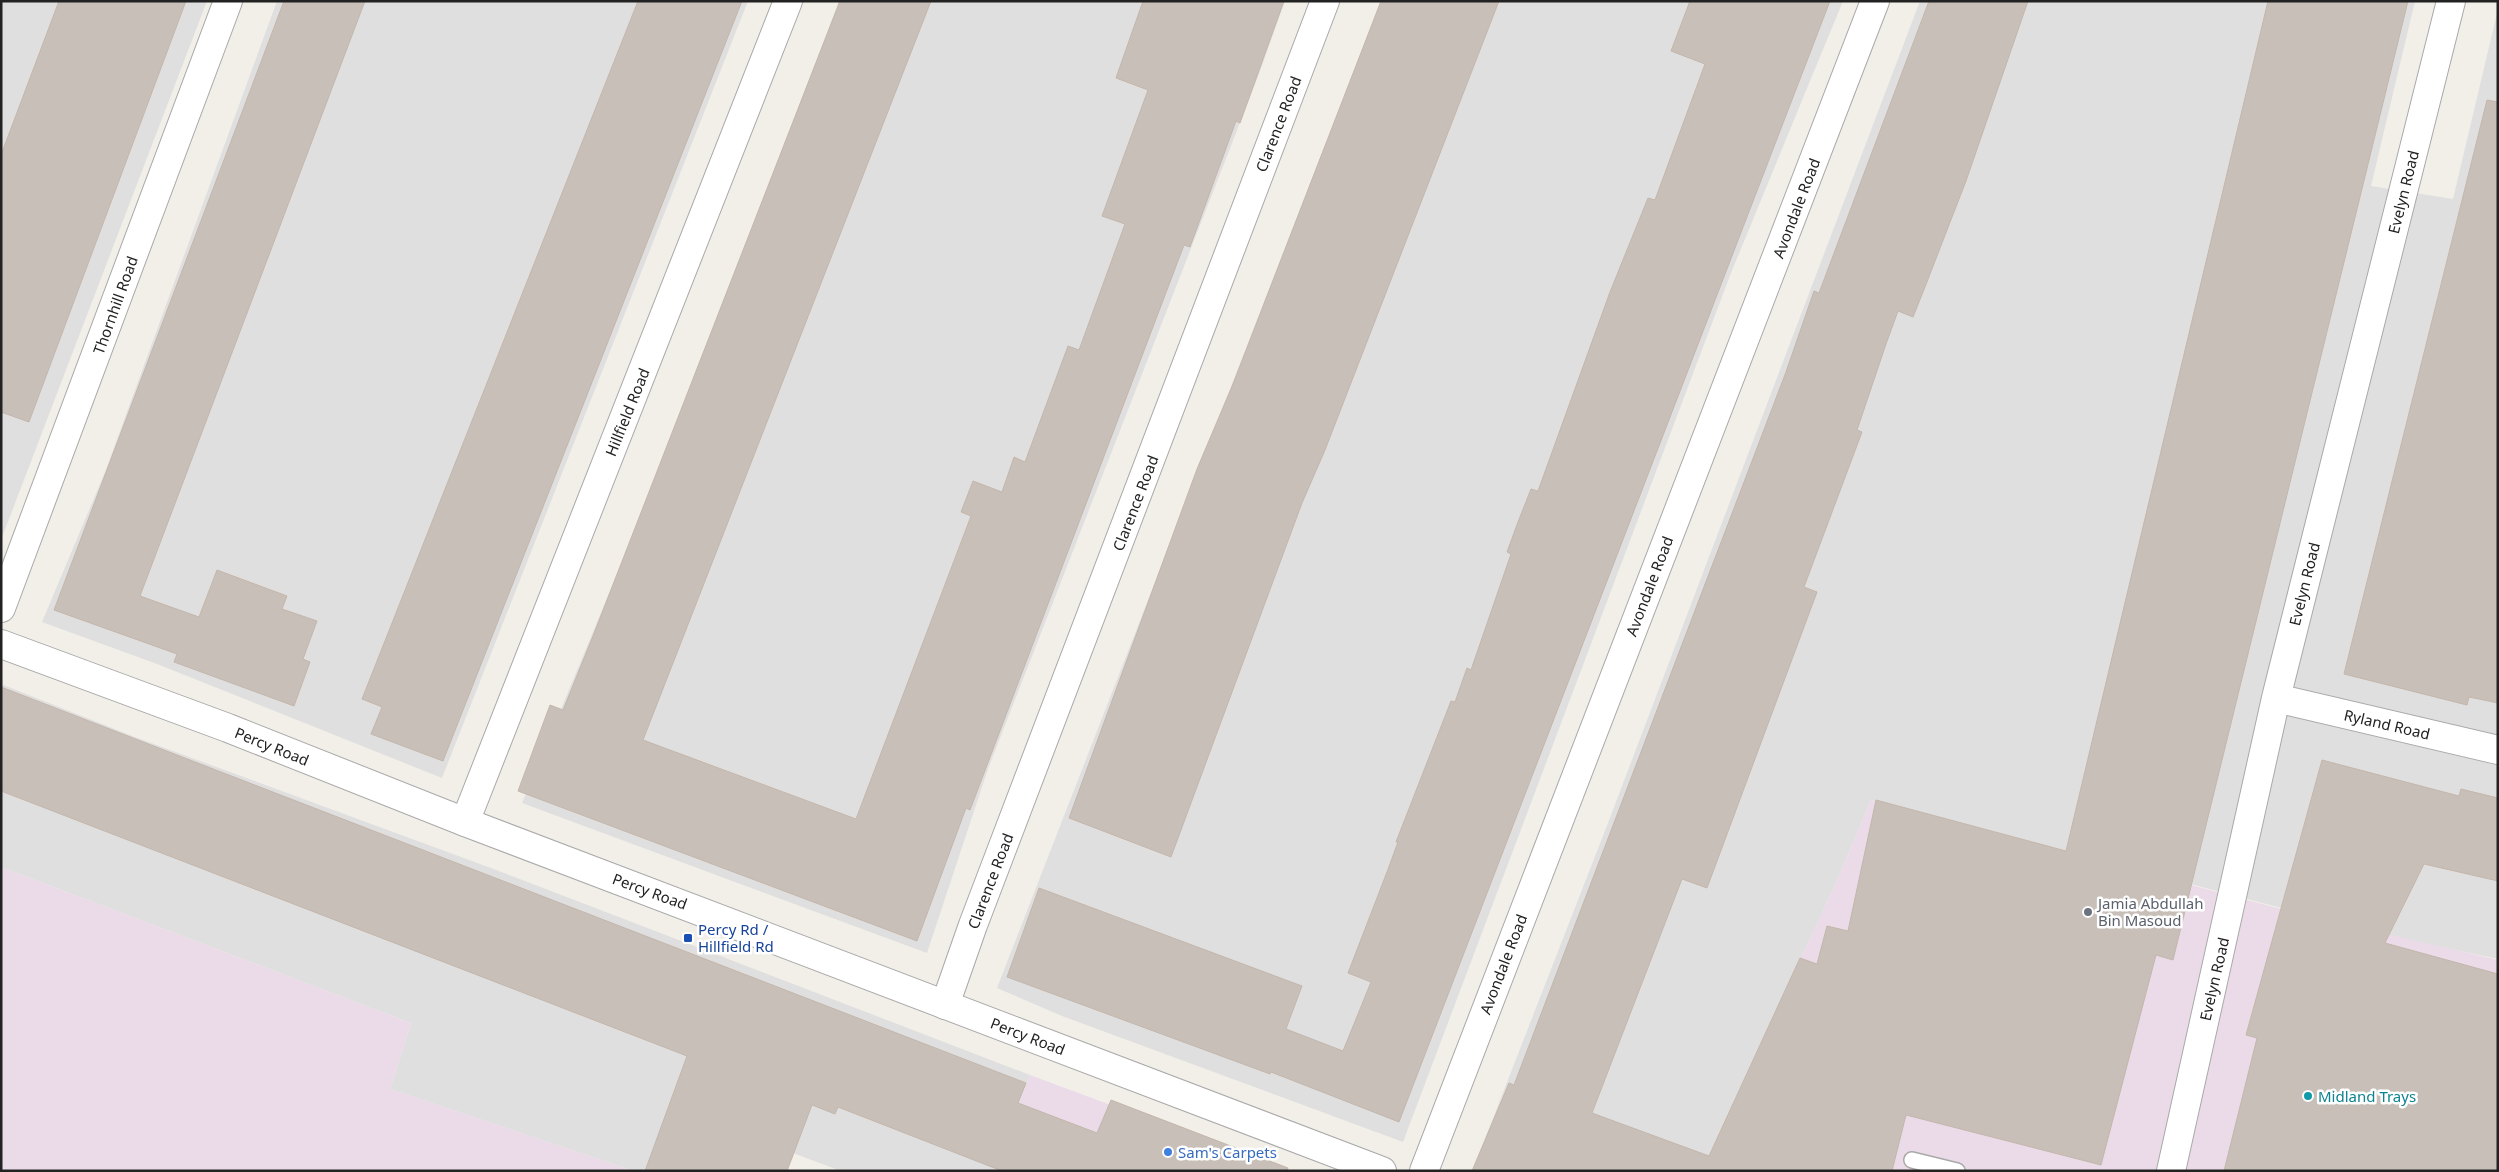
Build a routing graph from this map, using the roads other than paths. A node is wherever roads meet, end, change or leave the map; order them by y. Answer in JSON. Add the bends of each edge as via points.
{"nodes":[{"id":1,"x":228,"y":1,"type":"edge"},
{"id":2,"x":788,"y":1,"type":"edge"},
{"id":3,"x":1325,"y":1,"type":"edge"},
{"id":4,"x":1875,"y":1,"type":"edge"},
{"id":5,"x":2451,"y":1,"type":"edge"},
{"id":6,"x":1,"y":608,"type":"edge"},
{"id":7,"x":1,"y":644,"type":"edge"},
{"id":8,"x":2276,"y":698,"type":"junction"},
{"id":9,"x":2498,"y":750,"type":"edge"},
{"id":10,"x":465,"y":822,"type":"junction"},
{"id":11,"x":945,"y":1005,"type":"junction"},
{"id":12,"x":1912,"y":1160,"type":"dead end"},
{"id":13,"x":1382,"y":1171,"type":"edge"},
{"id":14,"x":1424,"y":1171,"type":"edge"},
{"id":15,"x":1957,"y":1171,"type":"edge"},
{"id":16,"x":2171,"y":1171,"type":"edge"}],
"edges":[{"from":1,"to":6,"type":"street","name":"Thornhill Road"},
{"from":2,"to":10,"type":"street","name":"Hillfield Road"},
{"from":3,"to":11,"type":"street","name":"Clarence Road"},
{"from":4,"to":14,"type":"street","name":"Avondale Road"},
{"from":5,"to":8,"type":"street","name":"Evelyn Road"},
{"from":7,"to":10,"type":"street","name":"Percy Road","via":[[228,728]]},
{"from":8,"to":9,"type":"street","name":"Ryland Road"},
{"from":8,"to":16,"type":"street","name":"Evelyn Road"},
{"from":10,"to":11,"type":"street","name":"Percy Road"},
{"from":11,"to":13,"type":"street","name":"Percy Road"},
{"from":12,"to":15,"type":"lane"}]}
